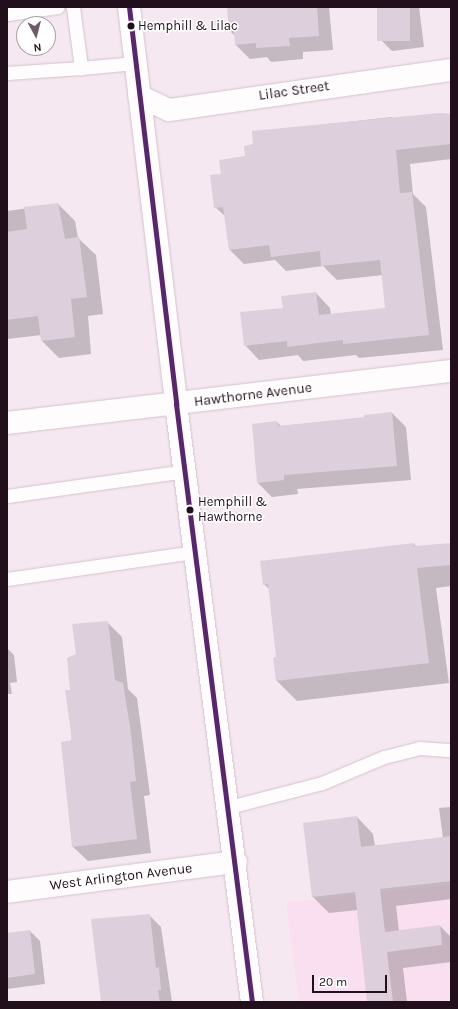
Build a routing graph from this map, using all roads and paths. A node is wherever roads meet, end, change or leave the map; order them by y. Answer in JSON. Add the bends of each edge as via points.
{"nodes":[{"id":1,"x":58,"y":7,"type":"edge"},
{"id":2,"x":73,"y":7,"type":"edge"},
{"id":3,"x":129,"y":7,"type":"edge"},
{"id":4,"x":7,"y":14,"type":"edge"},
{"id":5,"x":135,"y":63,"type":"junction"},
{"id":6,"x":80,"y":68,"type":"junction"},
{"id":7,"x":451,"y":70,"type":"edge"},
{"id":8,"x":7,"y":73,"type":"edge"},
{"id":9,"x":139,"y":96,"type":"junction"},
{"id":10,"x":451,"y":371,"type":"edge"},
{"id":11,"x":176,"y":404,"type":"junction"},
{"id":12,"x":7,"y":423,"type":"edge"},
{"id":13,"x":185,"y":471,"type":"junction"},
{"id":14,"x":7,"y":496,"type":"edge"},
{"id":15,"x":195,"y":552,"type":"junction"},
{"id":16,"x":7,"y":578,"type":"edge"},
{"id":17,"x":451,"y":750,"type":"edge"},
{"id":18,"x":228,"y":807,"type":"junction"},
{"id":19,"x":236,"y":862,"type":"junction"},
{"id":20,"x":7,"y":892,"type":"edge"},
{"id":21,"x":252,"y":1002,"type":"edge"}],
"edges":[{"from":1,"to":4,"type":"lane"},
{"from":2,"to":6,"type":"lane"},
{"from":3,"to":5,"type":"main road"},
{"from":5,"to":6,"type":"lane"},
{"from":5,"to":9,"type":"main road"},
{"from":6,"to":8,"type":"lane"},
{"from":7,"to":9,"type":"main road","name":"Lilac Street","via":[[169,110]]},
{"from":9,"to":11,"type":"main road"},
{"from":10,"to":11,"type":"main road","name":"Hawthorne Avenue"},
{"from":11,"to":12,"type":"main road","name":"Hawthorne Avenue"},
{"from":11,"to":13,"type":"main road"},
{"from":13,"to":14,"type":"lane"},
{"from":13,"to":15,"type":"main road"},
{"from":15,"to":16,"type":"lane"},
{"from":15,"to":18,"type":"main road"},
{"from":17,"to":18,"type":"lane","via":[[419,748],[384,757],[322,783]]},
{"from":18,"to":19,"type":"main road"},
{"from":19,"to":20,"type":"main road","name":"West Arlington Avenue"},
{"from":19,"to":21,"type":"main road"}]}
